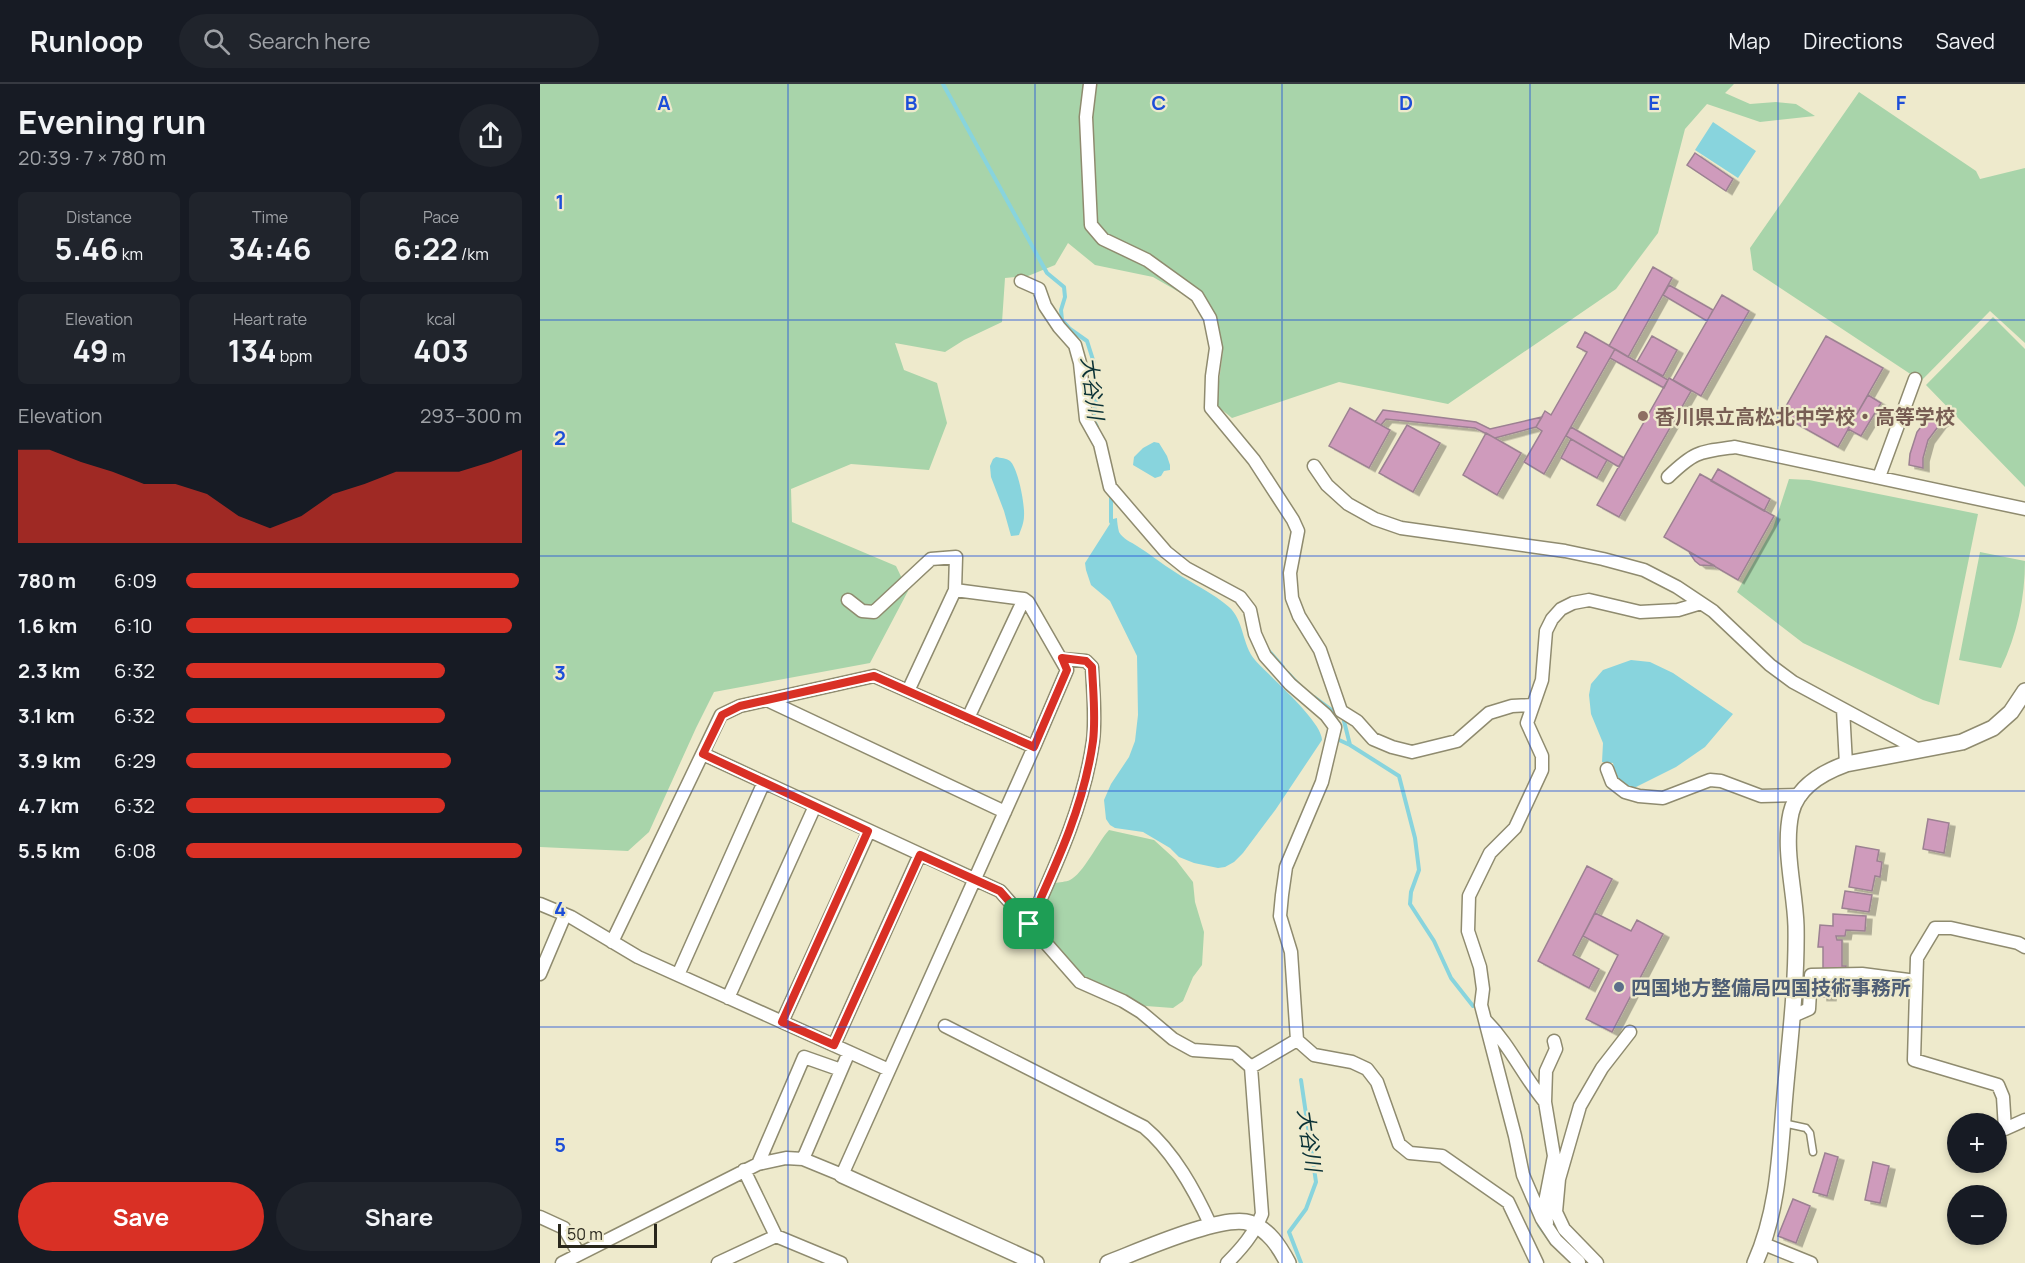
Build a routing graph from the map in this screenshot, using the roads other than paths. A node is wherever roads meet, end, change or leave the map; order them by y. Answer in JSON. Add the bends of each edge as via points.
{"nodes":[{"id":1,"x":1090,"y":84,"type":"edge"},
{"id":2,"x":1021,"y":281,"type":"dead end"},
{"id":3,"x":1915,"y":380,"type":"dead end"},
{"id":4,"x":1314,"y":466,"type":"dead end"},
{"id":5,"x":1668,"y":477,"type":"dead end"},
{"id":6,"x":1879,"y":477,"type":"junction"},
{"id":7,"x":2025,"y":509,"type":"edge"},
{"id":8,"x":955,"y":590,"type":"junction"},
{"id":9,"x":1024,"y":599,"type":"junction"},
{"id":10,"x":848,"y":600,"type":"dead end"},
{"id":11,"x":1701,"y":603,"type":"junction"},
{"id":12,"x":1062,"y":658,"type":"junction"},
{"id":13,"x":2025,"y":691,"type":"edge"},
{"id":14,"x":908,"y":692,"type":"junction"},
{"id":15,"x":766,"y":700,"type":"junction"},
{"id":16,"x":1533,"y":705,"type":"junction"},
{"id":17,"x":1843,"y":709,"type":"junction"},
{"id":18,"x":1341,"y":711,"type":"junction"},
{"id":19,"x":968,"y":718,"type":"junction"},
{"id":20,"x":1335,"y":727,"type":"junction"},
{"id":21,"x":1034,"y":747,"type":"junction"},
{"id":22,"x":1919,"y":750,"type":"junction"},
{"id":23,"x":703,"y":754,"type":"junction"},
{"id":24,"x":1846,"y":764,"type":"junction"},
{"id":25,"x":1607,"y":769,"type":"dead end"},
{"id":26,"x":764,"y":782,"type":"junction"},
{"id":27,"x":1801,"y":795,"type":"junction"},
{"id":28,"x":815,"y":806,"type":"junction"},
{"id":29,"x":1005,"y":812,"type":"junction"},
{"id":30,"x":868,"y":831,"type":"junction"},
{"id":31,"x":920,"y":855,"type":"junction"},
{"id":32,"x":975,"y":879,"type":"junction"},
{"id":33,"x":540,"y":904,"type":"edge"},
{"id":34,"x":565,"y":915,"type":"junction"},
{"id":35,"x":1029,"y":924,"type":"junction"},
{"id":36,"x":612,"y":942,"type":"junction"},
{"id":37,"x":2025,"y":947,"type":"edge"},
{"id":38,"x":540,"y":974,"type":"edge"},
{"id":39,"x":678,"y":975,"type":"junction"},
{"id":40,"x":1916,"y":981,"type":"junction"},
{"id":41,"x":728,"y":998,"type":"junction"},
{"id":42,"x":1793,"y":1016,"type":"junction"},
{"id":43,"x":1484,"y":1018,"type":"junction"},
{"id":44,"x":782,"y":1022,"type":"junction"},
{"id":45,"x":945,"y":1026,"type":"dead end"},
{"id":46,"x":1630,"y":1032,"type":"dead end"},
{"id":47,"x":1298,"y":1040,"type":"junction"},
{"id":48,"x":1554,"y":1041,"type":"dead end"},
{"id":49,"x":834,"y":1045,"type":"junction"},
{"id":50,"x":849,"y":1052,"type":"junction"},
{"id":51,"x":1251,"y":1067,"type":"junction"},
{"id":52,"x":842,"y":1070,"type":"junction"},
{"id":53,"x":890,"y":1070,"type":"junction"},
{"id":54,"x":1545,"y":1102,"type":"junction"},
{"id":55,"x":2025,"y":1120,"type":"edge"},
{"id":56,"x":1782,"y":1123,"type":"junction"},
{"id":57,"x":1813,"y":1152,"type":"dead end"},
{"id":58,"x":803,"y":1159,"type":"junction"},
{"id":59,"x":758,"y":1164,"type":"junction"},
{"id":60,"x":744,"y":1170,"type":"junction"},
{"id":61,"x":842,"y":1175,"type":"junction"},
{"id":62,"x":540,"y":1217,"type":"edge"},
{"id":63,"x":1211,"y":1226,"type":"junction"},
{"id":64,"x":1257,"y":1226,"type":"junction"},
{"id":65,"x":1548,"y":1227,"type":"junction"},
{"id":66,"x":776,"y":1236,"type":"junction"},
{"id":67,"x":1764,"y":1244,"type":"junction"},
{"id":68,"x":577,"y":1258,"type":"edge"},
{"id":69,"x":739,"y":1259,"type":"edge"},
{"id":70,"x":1019,"y":1259,"type":"edge"},
{"id":71,"x":1582,"y":1259,"type":"edge"},
{"id":72,"x":562,"y":1263,"type":"edge"},
{"id":73,"x":718,"y":1263,"type":"edge"},
{"id":74,"x":841,"y":1263,"type":"edge"},
{"id":75,"x":1036,"y":1263,"type":"edge"},
{"id":76,"x":1108,"y":1263,"type":"edge"},
{"id":77,"x":1227,"y":1263,"type":"edge"},
{"id":78,"x":1288,"y":1263,"type":"edge"},
{"id":79,"x":1537,"y":1263,"type":"edge"},
{"id":80,"x":1597,"y":1263,"type":"edge"},
{"id":81,"x":1755,"y":1263,"type":"edge"},
{"id":82,"x":1811,"y":1263,"type":"edge"}],
"edges":[{"from":1,"to":18,"type":"street","via":[[1086,117],[1090,225],[1103,239],[1147,260],[1197,296],[1210,318],[1216,348],[1211,408],[1254,460],[1293,519],[1298,531],[1290,573],[1292,598],[1320,650]]},
{"from":2,"to":20,"type":"street","via":[[1039,290],[1045,306],[1075,345],[1086,419],[1100,444],[1110,486],[1166,552],[1186,568],[1239,597],[1250,610],[1265,656]]},
{"from":3,"to":6,"type":"street"},
{"from":4,"to":11,"type":"street","via":[[1348,504],[1375,519],[1401,528],[1603,559],[1644,570]]},
{"from":5,"to":6,"type":"street","via":[[1700,452],[1735,447]]},
{"from":6,"to":7,"type":"street"},
{"from":8,"to":9,"type":"street"},
{"from":8,"to":10,"type":"street","via":[[956,557],[931,559],[874,612],[862,611]]},
{"from":8,"to":14,"type":"street"},
{"from":9,"to":12,"type":"street"},
{"from":9,"to":19,"type":"street"},
{"from":11,"to":16,"type":"street","via":[[1678,610],[1640,612],[1589,600],[1561,609],[1546,631],[1542,680]]},
{"from":11,"to":17,"type":"street","via":[[1792,682]]},
{"from":12,"to":21,"type":"street","via":[[1067,670]]},
{"from":12,"to":35,"type":"street","via":[[1086,661],[1092,667],[1093,739],[1070,832]]},
{"from":13,"to":22,"type":"street","via":[[2011,712],[1993,728],[1962,742]]},
{"from":14,"to":15,"type":"street","via":[[874,676]]},
{"from":14,"to":19,"type":"street"},
{"from":15,"to":23,"type":"street","via":[[722,715]]},
{"from":15,"to":29,"type":"street"},
{"from":16,"to":18,"type":"street","via":[[1489,713],[1457,741],[1412,752],[1373,740],[1357,721]]},
{"from":16,"to":43,"type":"street","via":[[1527,723],[1542,756],[1542,770],[1515,828],[1490,853],[1469,896],[1468,931],[1480,967]]},
{"from":17,"to":22,"type":"street"},
{"from":17,"to":24,"type":"street"},
{"from":18,"to":20,"type":"street"},
{"from":19,"to":21,"type":"street"},
{"from":20,"to":47,"type":"street","via":[[1322,782],[1286,867],[1281,895],[1280,916],[1291,952]]},
{"from":21,"to":29,"type":"street"},
{"from":22,"to":24,"type":"street"},
{"from":23,"to":26,"type":"street"},
{"from":23,"to":36,"type":"street"},
{"from":24,"to":27,"type":"street","via":[[1814,780]]},
{"from":25,"to":27,"type":"street","via":[[1612,782],[1639,796],[1663,798],[1710,780],[1761,795]]},
{"from":26,"to":28,"type":"street"},
{"from":26,"to":39,"type":"street"},
{"from":27,"to":42,"type":"street","via":[[1791,812],[1789,838],[1796,926]]},
{"from":28,"to":30,"type":"street"},
{"from":28,"to":41,"type":"street"},
{"from":29,"to":32,"type":"street"},
{"from":30,"to":31,"type":"street"},
{"from":30,"to":44,"type":"street"},
{"from":31,"to":32,"type":"street"},
{"from":31,"to":49,"type":"street"},
{"from":32,"to":35,"type":"street","via":[[1000,891]]},
{"from":32,"to":53,"type":"street"},
{"from":33,"to":34,"type":"street"},
{"from":34,"to":36,"type":"street"},
{"from":34,"to":38,"type":"street"},
{"from":35,"to":51,"type":"street","via":[[1080,982],[1123,1001],[1193,1050],[1235,1053]]},
{"from":36,"to":39,"type":"street"},
{"from":37,"to":40,"type":"street","via":[[1951,928],[1935,928],[1917,958]]},
{"from":39,"to":41,"type":"street"},
{"from":40,"to":42,"type":"street","via":[[1862,974],[1811,975],[1809,1009]]},
{"from":40,"to":55,"type":"street","via":[[1914,1060],[1998,1085],[2003,1097],[2005,1129]]},
{"from":41,"to":44,"type":"street"},
{"from":42,"to":56,"type":"street"},
{"from":43,"to":54,"type":"street"},
{"from":43,"to":65,"type":"street","via":[[1523,1175]]},
{"from":44,"to":49,"type":"street"},
{"from":45,"to":63,"type":"street","via":[[1144,1127],[1161,1141],[1174,1160]]},
{"from":46,"to":71,"type":"street","via":[[1602,1068],[1580,1106],[1558,1179],[1556,1212]]},
{"from":47,"to":51,"type":"street"},
{"from":47,"to":79,"type":"street","via":[[1314,1055],[1367,1069],[1377,1082],[1399,1144],[1410,1153],[1442,1156],[1508,1202]]},
{"from":48,"to":54,"type":"street","via":[[1556,1049],[1546,1071]]},
{"from":49,"to":50,"type":"street"},
{"from":50,"to":52,"type":"street"},
{"from":50,"to":53,"type":"street"},
{"from":51,"to":64,"type":"street","via":[[1262,1214]]},
{"from":52,"to":58,"type":"street"},
{"from":52,"to":59,"type":"street","via":[[804,1056]]},
{"from":53,"to":61,"type":"street"},
{"from":54,"to":65,"type":"street","via":[[1554,1156],[1545,1202]]},
{"from":56,"to":57,"type":"lane","via":[[1806,1128]]},
{"from":56,"to":67,"type":"street","via":[[1773,1208]]},
{"from":58,"to":59,"type":"street"},
{"from":58,"to":61,"type":"street"},
{"from":59,"to":60,"type":"street"},
{"from":60,"to":66,"type":"street"},
{"from":60,"to":68,"type":"street"},
{"from":61,"to":70,"type":"street"},
{"from":62,"to":68,"type":"street","via":[[564,1228]]},
{"from":63,"to":64,"type":"street","via":[[1225,1221]]},
{"from":63,"to":76,"type":"street"},
{"from":64,"to":77,"type":"street"},
{"from":64,"to":78,"type":"street","via":[[1274,1240]]},
{"from":65,"to":71,"type":"street","via":[[1556,1240]]},
{"from":66,"to":69,"type":"street"},
{"from":66,"to":74,"type":"street"},
{"from":67,"to":81,"type":"street"},
{"from":67,"to":82,"type":"street"},
{"from":68,"to":72,"type":"street"},
{"from":69,"to":73,"type":"street"},
{"from":70,"to":75,"type":"street"},
{"from":71,"to":80,"type":"street"}]}
